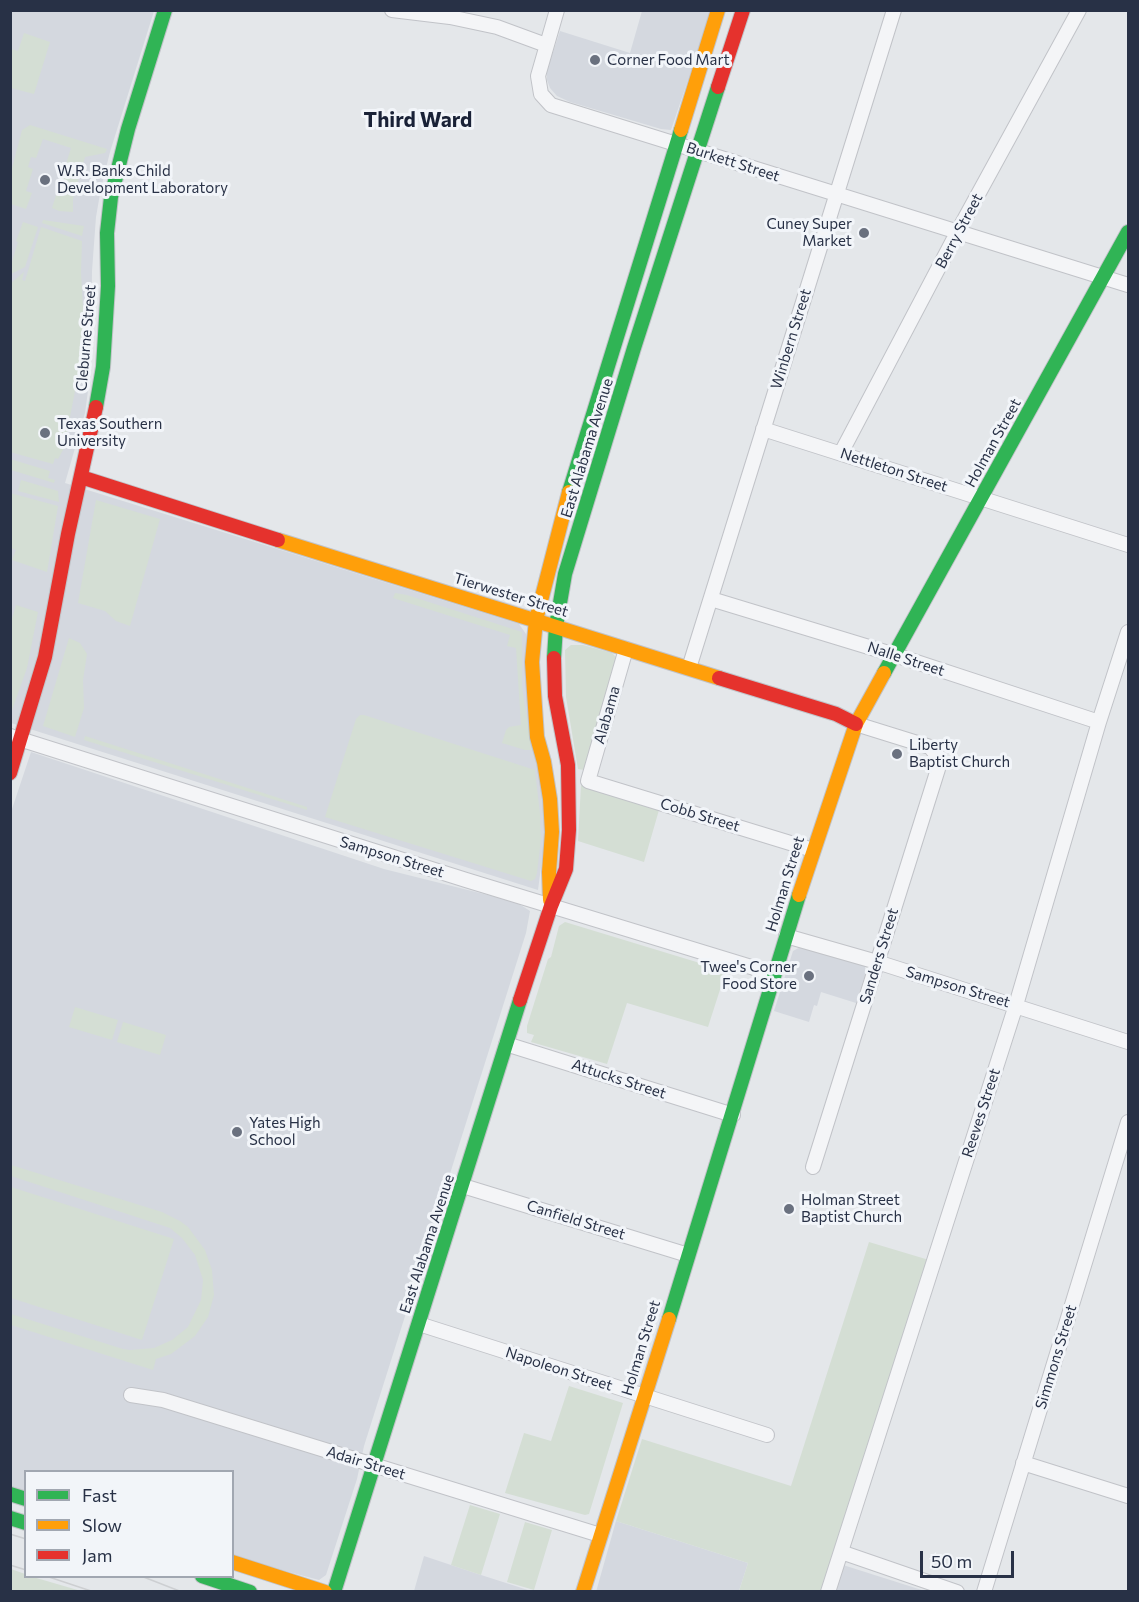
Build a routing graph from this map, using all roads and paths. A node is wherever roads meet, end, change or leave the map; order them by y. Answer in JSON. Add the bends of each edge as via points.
{"nodes":[{"id":1,"x":165,"y":10,"type":"edge"},
{"id":2,"x":392,"y":10,"type":"edge"},
{"id":3,"x":557,"y":10,"type":"edge"},
{"id":4,"x":718,"y":10,"type":"edge"},
{"id":5,"x":743,"y":10,"type":"edge"},
{"id":6,"x":894,"y":10,"type":"edge"},
{"id":7,"x":1079,"y":10,"type":"edge"},
{"id":8,"x":546,"y":45,"type":"junction"},
{"id":9,"x":675,"y":143,"type":"junction"},
{"id":10,"x":699,"y":152,"type":"junction"},
{"id":11,"x":837,"y":194,"type":"junction"},
{"id":12,"x":958,"y":231,"type":"junction"},
{"id":13,"x":1128,"y":232,"type":"edge"},
{"id":14,"x":1103,"y":277,"type":"junction"},
{"id":15,"x":1128,"y":285,"type":"edge"},
{"id":16,"x":763,"y":429,"type":"junction"},
{"id":17,"x":841,"y":453,"type":"junction"},
{"id":18,"x":81,"y":477,"type":"junction"},
{"id":19,"x":981,"y":498,"type":"junction"},
{"id":20,"x":1128,"y":545,"type":"edge"},
{"id":21,"x":711,"y":599,"type":"junction"},
{"id":22,"x":536,"y":620,"type":"junction"},
{"id":23,"x":556,"y":626,"type":"junction"},
{"id":24,"x":1128,"y":632,"type":"edge"},
{"id":25,"x":626,"y":649,"type":"junction"},
{"id":26,"x":895,"y":655,"type":"junction"},
{"id":27,"x":689,"y":668,"type":"junction"},
{"id":28,"x":1099,"y":722,"type":"junction"},
{"id":29,"x":856,"y":724,"type":"junction"},
{"id":30,"x":16,"y":738,"type":"edge"},
{"id":31,"x":930,"y":747,"type":"joint"},
{"id":32,"x":10,"y":773,"type":"edge"},
{"id":33,"x":588,"y":781,"type":"joint"},
{"id":34,"x":813,"y":850,"type":"junction"},
{"id":35,"x":550,"y":906,"type":"junction"},
{"id":36,"x":786,"y":936,"type":"junction"},
{"id":37,"x":877,"y":962,"type":"junction"},
{"id":38,"x":774,"y":974,"type":"junction"},
{"id":39,"x":1016,"y":1005,"type":"junction"},
{"id":40,"x":1128,"y":1042,"type":"edge"},
{"id":41,"x":506,"y":1044,"type":"junction"},
{"id":42,"x":732,"y":1115,"type":"junction"},
{"id":43,"x":1128,"y":1122,"type":"edge"},
{"id":44,"x":813,"y":1167,"type":"dead end"},
{"id":45,"x":464,"y":1186,"type":"junction"},
{"id":46,"x":688,"y":1255,"type":"junction"},
{"id":47,"x":419,"y":1324,"type":"junction"},
{"id":48,"x":131,"y":1395,"type":"dead end"},
{"id":49,"x":644,"y":1396,"type":"junction"},
{"id":50,"x":767,"y":1435,"type":"dead end"},
{"id":51,"x":1023,"y":1463,"type":"junction"},
{"id":52,"x":374,"y":1465,"type":"junction"},
{"id":53,"x":1128,"y":1496,"type":"edge"},
{"id":54,"x":600,"y":1536,"type":"junction"},
{"id":55,"x":841,"y":1552,"type":"junction"},
{"id":56,"x":234,"y":1563,"type":"edge"},
{"id":57,"x":207,"y":1578,"type":"edge"},
{"id":58,"x":250,"y":1592,"type":"edge"},
{"id":59,"x":325,"y":1592,"type":"edge"},
{"id":60,"x":334,"y":1592,"type":"edge"},
{"id":61,"x":583,"y":1592,"type":"edge"},
{"id":62,"x":828,"y":1592,"type":"edge"},
{"id":63,"x":957,"y":1592,"type":"edge"},
{"id":64,"x":984,"y":1592,"type":"edge"}],
"edges":[{"from":1,"to":18,"type":"street","name":"Cleburne Street","via":[[111,197],[103,367]]},
{"from":2,"to":8,"type":"street","via":[[497,27]]},
{"from":3,"to":8,"type":"street","name":"Burkett Street"},
{"from":4,"to":9,"type":"street","name":"East Alabama Avenue"},
{"from":5,"to":10,"type":"street","name":"East Alabama Avenue"},
{"from":6,"to":11,"type":"street","name":"Winbern Street"},
{"from":7,"to":12,"type":"street","name":"Berry Street"},
{"from":8,"to":9,"type":"street","name":"Burkett Street","via":[[538,76],[541,94],[551,105]]},
{"from":9,"to":10,"type":"street","name":"Burkett Street"},
{"from":9,"to":22,"type":"street","name":"East Alabama Avenue","via":[[572,482]]},
{"from":10,"to":11,"type":"street","name":"Burkett Street"},
{"from":10,"to":23,"type":"street","name":"East Alabama Avenue","via":[[565,574]]},
{"from":11,"to":12,"type":"street","name":"Burkett Street"},
{"from":11,"to":16,"type":"street","name":"Winbern Street"},
{"from":12,"to":14,"type":"street","name":"Burkett Street"},
{"from":12,"to":17,"type":"street","name":"Berry Street"},
{"from":13,"to":14,"type":"street","name":"Holman Street"},
{"from":14,"to":15,"type":"street","name":"Burkett Street"},
{"from":14,"to":19,"type":"street","name":"Holman Street"},
{"from":16,"to":17,"type":"street","name":"Nettleton Street"},
{"from":16,"to":21,"type":"street","name":"Winbern Street"},
{"from":17,"to":19,"type":"street","name":"Nettleton Street"},
{"from":18,"to":22,"type":"street","name":"Tierwester Street"},
{"from":18,"to":30,"type":"street","name":"Cleburne Street","via":[[45,657]]},
{"from":19,"to":20,"type":"street","name":"Nettleton Street"},
{"from":19,"to":26,"type":"street","name":"Holman Street"},
{"from":21,"to":26,"type":"street","name":"Nalle Street"},
{"from":21,"to":27,"type":"street","name":"Winbern Street"},
{"from":22,"to":23,"type":"street","name":"Tierwester Street"},
{"from":22,"to":35,"type":"street","name":"East Alabama Avenue","via":[[533,686],[537,737],[550,800]]},
{"from":23,"to":25,"type":"street","name":"Tierwester Street"},
{"from":23,"to":35,"type":"street","name":"East Alabama Avenue","via":[[555,696],[568,765],[569,830],[566,869]]},
{"from":24,"to":28,"type":"street","name":"Reeves Street"},
{"from":25,"to":27,"type":"street","name":"Tierwester Street"},
{"from":25,"to":33,"type":"street","name":"Alabama"},
{"from":26,"to":28,"type":"street","name":"Nalle Street"},
{"from":26,"to":29,"type":"street","name":"Holman Street"},
{"from":27,"to":29,"type":"street","name":"Tierwester Street","via":[[836,714]]},
{"from":28,"to":39,"type":"street","name":"Reeves Street"},
{"from":29,"to":31,"type":"street","name":"Tierwester Street"},
{"from":29,"to":34,"type":"street","name":"Holman Street"},
{"from":30,"to":32,"type":"street","name":"Cleburne Street"},
{"from":30,"to":35,"type":"street","name":"Sampson Street"},
{"from":31,"to":37,"type":"street","name":"Sanders Street","via":[[939,758],[938,769]]},
{"from":33,"to":34,"type":"street","name":"Cobb Street"},
{"from":34,"to":36,"type":"street","name":"Holman Street"},
{"from":35,"to":38,"type":"street","name":"Sampson Street"},
{"from":35,"to":41,"type":"street","name":"East Alabama Avenue"},
{"from":36,"to":37,"type":"street","name":"Sampson Street"},
{"from":36,"to":38,"type":"street","name":"Holman Street"},
{"from":37,"to":39,"type":"street","name":"Sampson Street"},
{"from":37,"to":44,"type":"street","name":"Sanders Street"},
{"from":38,"to":42,"type":"street","name":"Holman Street"},
{"from":39,"to":40,"type":"street","name":"Sampson Street"},
{"from":39,"to":55,"type":"street","name":"Reeves Street"},
{"from":41,"to":42,"type":"street","name":"Attucks Street"},
{"from":41,"to":45,"type":"street","name":"East Alabama Avenue"},
{"from":42,"to":46,"type":"street","name":"Holman Street"},
{"from":43,"to":51,"type":"street","name":"Simmons Street"},
{"from":45,"to":46,"type":"street","name":"Canfield Street"},
{"from":45,"to":47,"type":"street","name":"East Alabama Avenue"},
{"from":46,"to":49,"type":"street","name":"Holman Street"},
{"from":47,"to":49,"type":"street","name":"Napoleon Street"},
{"from":47,"to":52,"type":"street","name":"East Alabama Avenue"},
{"from":48,"to":52,"type":"street","name":"Adair Street","via":[[163,1400]]},
{"from":49,"to":50,"type":"street","name":"Napoleon Street"},
{"from":49,"to":54,"type":"street","name":"Holman Street"},
{"from":51,"to":53,"type":"street"},
{"from":51,"to":64,"type":"street","name":"Simmons Street"},
{"from":52,"to":54,"type":"street","name":"Adair Street"},
{"from":52,"to":60,"type":"street","name":"East Alabama Avenue"},
{"from":54,"to":61,"type":"street","name":"Holman Street"},
{"from":55,"to":62,"type":"street","name":"Reeves Street"},
{"from":55,"to":63,"type":"street"},
{"from":56,"to":59,"type":"street"},
{"from":57,"to":58,"type":"street"}]}
